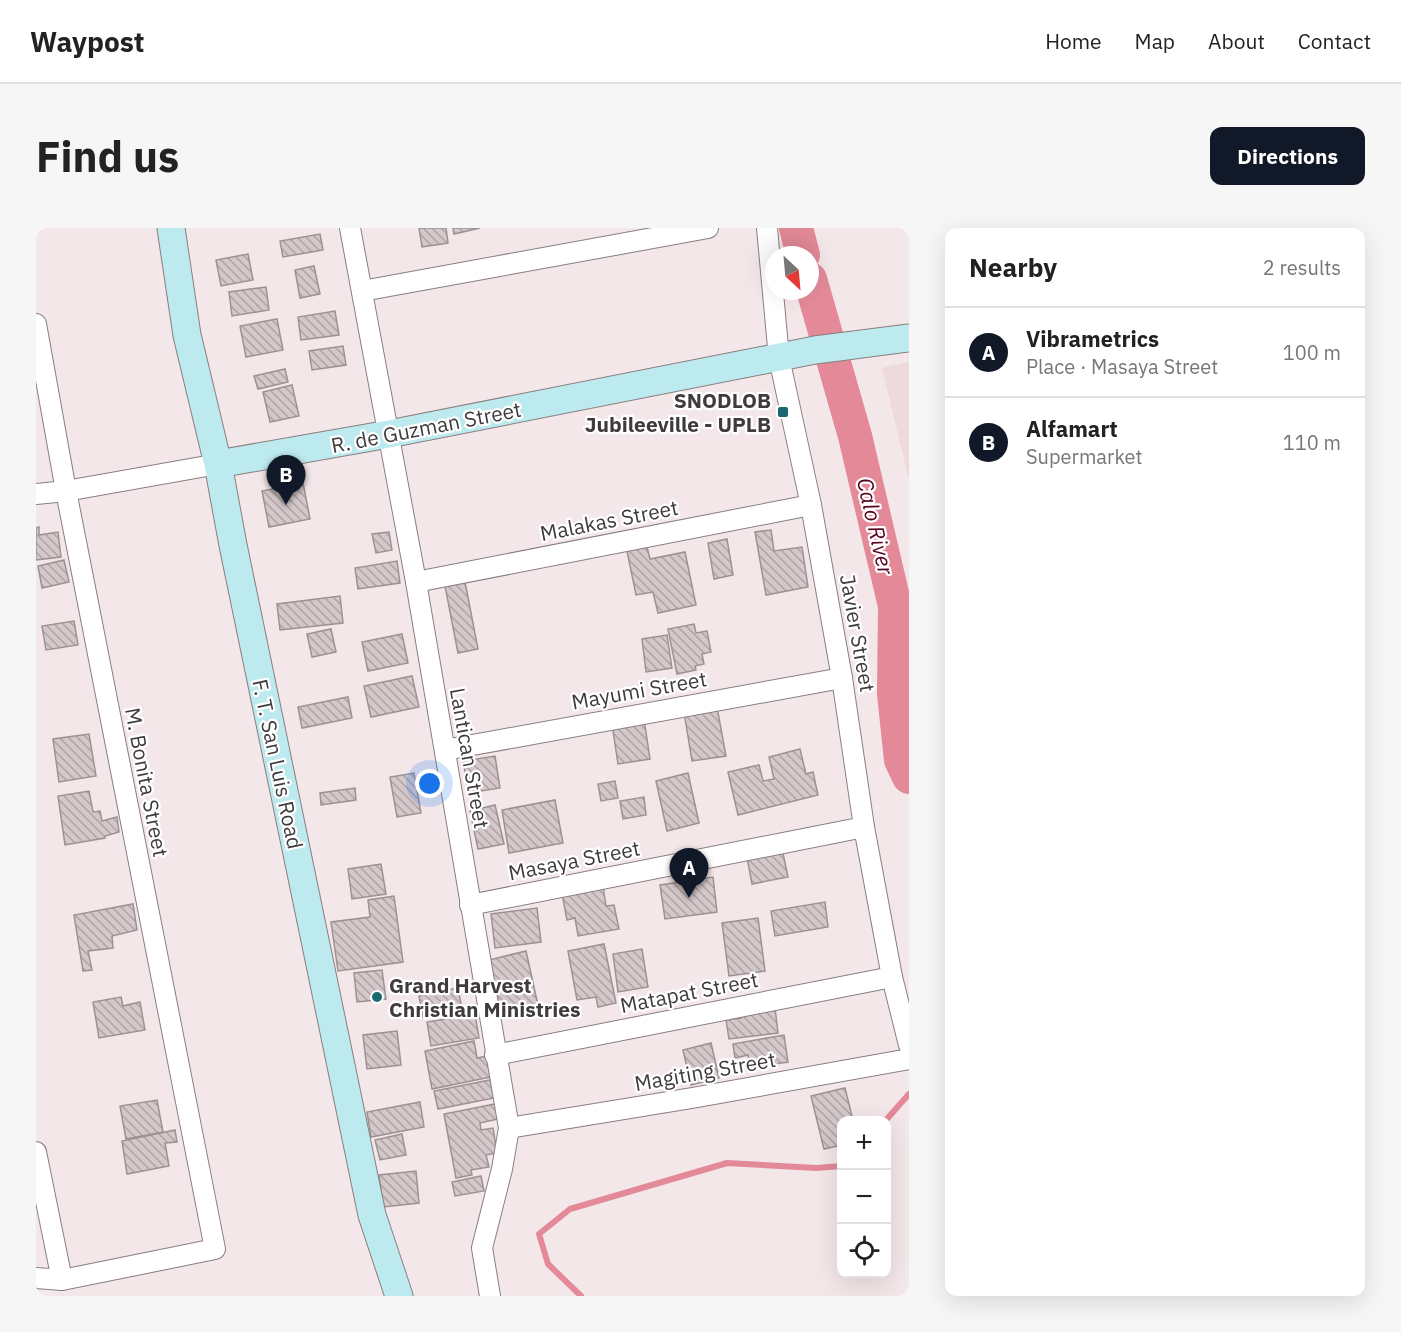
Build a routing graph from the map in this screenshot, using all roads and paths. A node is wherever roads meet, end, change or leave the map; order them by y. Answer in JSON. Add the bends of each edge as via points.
{"nodes":[{"id":1,"x":171,"y":228,"type":"edge"},
{"id":2,"x":350,"y":228,"type":"edge"},
{"id":3,"x":708,"y":228,"type":"edge"},
{"id":4,"x":767,"y":228,"type":"edge"},
{"id":5,"x":362,"y":291,"type":"junction"},
{"id":6,"x":36,"y":324,"type":"edge"},
{"id":7,"x":909,"y":338,"type":"edge"},
{"id":8,"x":779,"y":358,"type":"junction"},
{"id":9,"x":390,"y":434,"type":"junction"},
{"id":10,"x":219,"y":464,"type":"junction"},
{"id":11,"x":66,"y":491,"type":"junction"},
{"id":12,"x":36,"y":494,"type":"edge"},
{"id":13,"x":811,"y":506,"type":"junction"},
{"id":14,"x":416,"y":582,"type":"junction"},
{"id":15,"x":842,"y":678,"type":"junction"},
{"id":16,"x":445,"y":750,"type":"junction"},
{"id":17,"x":864,"y":827,"type":"junction"},
{"id":18,"x":470,"y":905,"type":"junction"},
{"id":19,"x":892,"y":977,"type":"junction"},
{"id":20,"x":909,"y":1045,"type":"edge"},
{"id":21,"x":495,"y":1055,"type":"junction"},
{"id":22,"x":909,"y":1059,"type":"edge"},
{"id":23,"x":509,"y":1128,"type":"junction"},
{"id":24,"x":36,"y":1152,"type":"edge"},
{"id":25,"x":36,"y":1278,"type":"edge"},
{"id":26,"x":62,"y":1280,"type":"junction"},
{"id":27,"x":399,"y":1296,"type":"edge"},
{"id":28,"x":490,"y":1296,"type":"edge"}],
"edges":[{"from":1,"to":10,"type":"main road","name":"F. T. San Luis Road","via":[[187,335]]},
{"from":2,"to":5,"type":"street","name":"Lantican Street"},
{"from":3,"to":5,"type":"street"},
{"from":4,"to":8,"type":"street","name":"Javier Street"},
{"from":5,"to":9,"type":"street","name":"Lantican Street"},
{"from":6,"to":11,"type":"street","name":"M. Bonita Street"},
{"from":7,"to":8,"type":"main road","name":"R. de Guzman Street"},
{"from":8,"to":9,"type":"main road","name":"R. de Guzman Street"},
{"from":8,"to":13,"type":"street","name":"Javier Street"},
{"from":9,"to":10,"type":"main road","name":"R. de Guzman Street"},
{"from":9,"to":14,"type":"street","name":"Lantican Street"},
{"from":10,"to":11,"type":"street","name":"R. de Guzman Street"},
{"from":10,"to":27,"type":"main road","name":"F. T. San Luis Road","via":[[372,1215]]},
{"from":11,"to":12,"type":"street","name":"R. de Guzman Street"},
{"from":11,"to":26,"type":"street","name":"M. Bonita Street","via":[[214,1249]]},
{"from":13,"to":14,"type":"street","name":"Malakas Street"},
{"from":13,"to":15,"type":"street","name":"Javier Street"},
{"from":14,"to":16,"type":"street","name":"Lantican Street"},
{"from":15,"to":16,"type":"street","name":"Mayumi Street"},
{"from":15,"to":17,"type":"street","name":"Javier Street"},
{"from":16,"to":18,"type":"street","name":"Lantican Street"},
{"from":17,"to":18,"type":"street","name":"Masaya Street"},
{"from":17,"to":19,"type":"street","name":"Javier Street"},
{"from":18,"to":21,"type":"street","name":"Lantican Street"},
{"from":19,"to":20,"type":"street","name":"Javier Street"},
{"from":19,"to":21,"type":"street","name":"Matapat Street"},
{"from":21,"to":23,"type":"street","name":"Lantican Street"},
{"from":22,"to":23,"type":"street","name":"Magiting Street"},
{"from":23,"to":28,"type":"street","name":"Lantican Street","via":[[482,1248]]},
{"from":24,"to":26,"type":"street"},
{"from":25,"to":26,"type":"street"}]}
